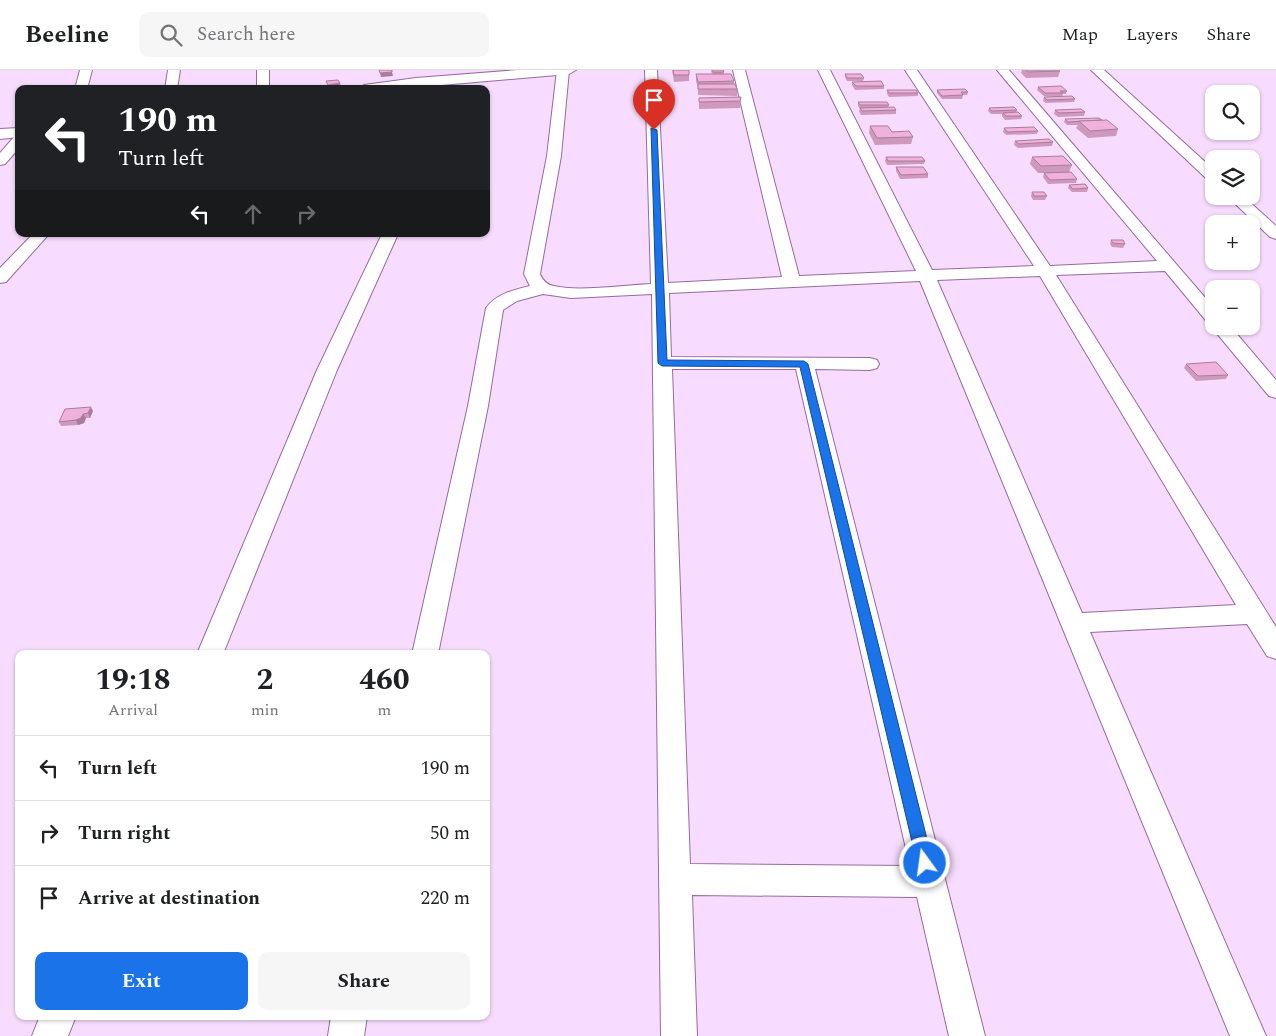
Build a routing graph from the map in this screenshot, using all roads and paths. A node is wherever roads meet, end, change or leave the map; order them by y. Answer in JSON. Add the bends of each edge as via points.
{"nodes":[{"id":1,"x":86,"y":70,"type":"edge"},
{"id":2,"x":174,"y":70,"type":"edge"},
{"id":3,"x":262,"y":70,"type":"edge"},
{"id":4,"x":563,"y":70,"type":"edge"},
{"id":5,"x":569,"y":70,"type":"edge"},
{"id":6,"x":651,"y":70,"type":"edge"},
{"id":7,"x":739,"y":70,"type":"edge"},
{"id":8,"x":824,"y":70,"type":"edge"},
{"id":9,"x":911,"y":70,"type":"edge"},
{"id":10,"x":1003,"y":70,"type":"edge"},
{"id":11,"x":1097,"y":70,"type":"edge"},
{"id":12,"x":483,"y":74,"type":"edge"},
{"id":13,"x":82,"y":85,"type":"edge"},
{"id":14,"x":172,"y":85,"type":"edge"},
{"id":15,"x":263,"y":85,"type":"edge"},
{"id":16,"x":394,"y":85,"type":"edge"},
{"id":17,"x":15,"y":132,"type":"edge"},
{"id":18,"x":0,"y":134,"type":"edge"},
{"id":19,"x":15,"y":147,"type":"edge"},
{"id":20,"x":3,"y":168,"type":"edge"},
{"id":21,"x":1205,"y":170,"type":"edge"},
{"id":22,"x":1244,"y":205,"type":"edge"},
{"id":23,"x":1276,"y":234,"type":"edge"},
{"id":24,"x":38,"y":237,"type":"edge"},
{"id":25,"x":389,"y":237,"type":"edge"},
{"id":26,"x":1167,"y":266,"type":"junction"},
{"id":27,"x":1046,"y":272,"type":"junction"},
{"id":28,"x":927,"y":277,"type":"junction"},
{"id":29,"x":0,"y":278,"type":"edge"},
{"id":30,"x":792,"y":283,"type":"junction"},
{"id":31,"x":543,"y":289,"type":"junction"},
{"id":32,"x":660,"y":289,"type":"junction"},
{"id":33,"x":1205,"y":310,"type":"edge"},
{"id":34,"x":1228,"y":335,"type":"edge"},
{"id":35,"x":662,"y":363,"type":"junction"},
{"id":36,"x":804,"y":364,"type":"junction"},
{"id":37,"x":870,"y":364,"type":"dead end"},
{"id":38,"x":1276,"y":392,"type":"edge"},
{"id":39,"x":1254,"y":614,"type":"junction"},
{"id":40,"x":1074,"y":623,"type":"junction"},
{"id":41,"x":1276,"y":649,"type":"edge"},
{"id":42,"x":212,"y":650,"type":"edge"},
{"id":43,"x":426,"y":650,"type":"edge"},
{"id":44,"x":675,"y":879,"type":"junction"},
{"id":45,"x":930,"y":882,"type":"junction"},
{"id":46,"x":56,"y":1020,"type":"edge"},
{"id":47,"x":348,"y":1020,"type":"edge"},
{"id":48,"x":50,"y":1036,"type":"edge"},
{"id":49,"x":346,"y":1036,"type":"edge"},
{"id":50,"x":679,"y":1036,"type":"edge"},
{"id":51,"x":967,"y":1036,"type":"edge"},
{"id":52,"x":1248,"y":1036,"type":"edge"}],
"edges":[{"from":1,"to":13,"type":"street"},
{"from":2,"to":14,"type":"street"},
{"from":3,"to":15,"type":"street"},
{"from":4,"to":5,"type":"street"},
{"from":4,"to":12,"type":"street"},
{"from":4,"to":31,"type":"street","via":[[554,156],[532,274],[536,285]]},
{"from":6,"to":32,"type":"street"},
{"from":7,"to":30,"type":"street"},
{"from":8,"to":28,"type":"street"},
{"from":9,"to":27,"type":"street"},
{"from":10,"to":26,"type":"street"},
{"from":11,"to":21,"type":"street"},
{"from":12,"to":16,"type":"street"},
{"from":17,"to":18,"type":"street"},
{"from":19,"to":20,"type":"street"},
{"from":22,"to":23,"type":"street"},
{"from":24,"to":29,"type":"street"},
{"from":25,"to":42,"type":"street","via":[[327,370]]},
{"from":26,"to":27,"type":"street"},
{"from":26,"to":33,"type":"street"},
{"from":27,"to":28,"type":"street"},
{"from":27,"to":39,"type":"street"},
{"from":28,"to":30,"type":"street"},
{"from":28,"to":40,"type":"street"},
{"from":30,"to":32,"type":"street"},
{"from":31,"to":32,"type":"street","via":[[571,293]]},
{"from":31,"to":43,"type":"street","via":[[505,300],[495,308],[478,406]]},
{"from":32,"to":35,"type":"street"},
{"from":34,"to":38,"type":"street"},
{"from":35,"to":36,"type":"street"},
{"from":35,"to":44,"type":"street"},
{"from":36,"to":37,"type":"street"},
{"from":36,"to":45,"type":"street"},
{"from":39,"to":40,"type":"street"},
{"from":39,"to":41,"type":"street"},
{"from":40,"to":52,"type":"street"},
{"from":44,"to":45,"type":"street"},
{"from":44,"to":50,"type":"street"},
{"from":45,"to":51,"type":"street"},
{"from":46,"to":48,"type":"street"},
{"from":47,"to":49,"type":"street"}]}
